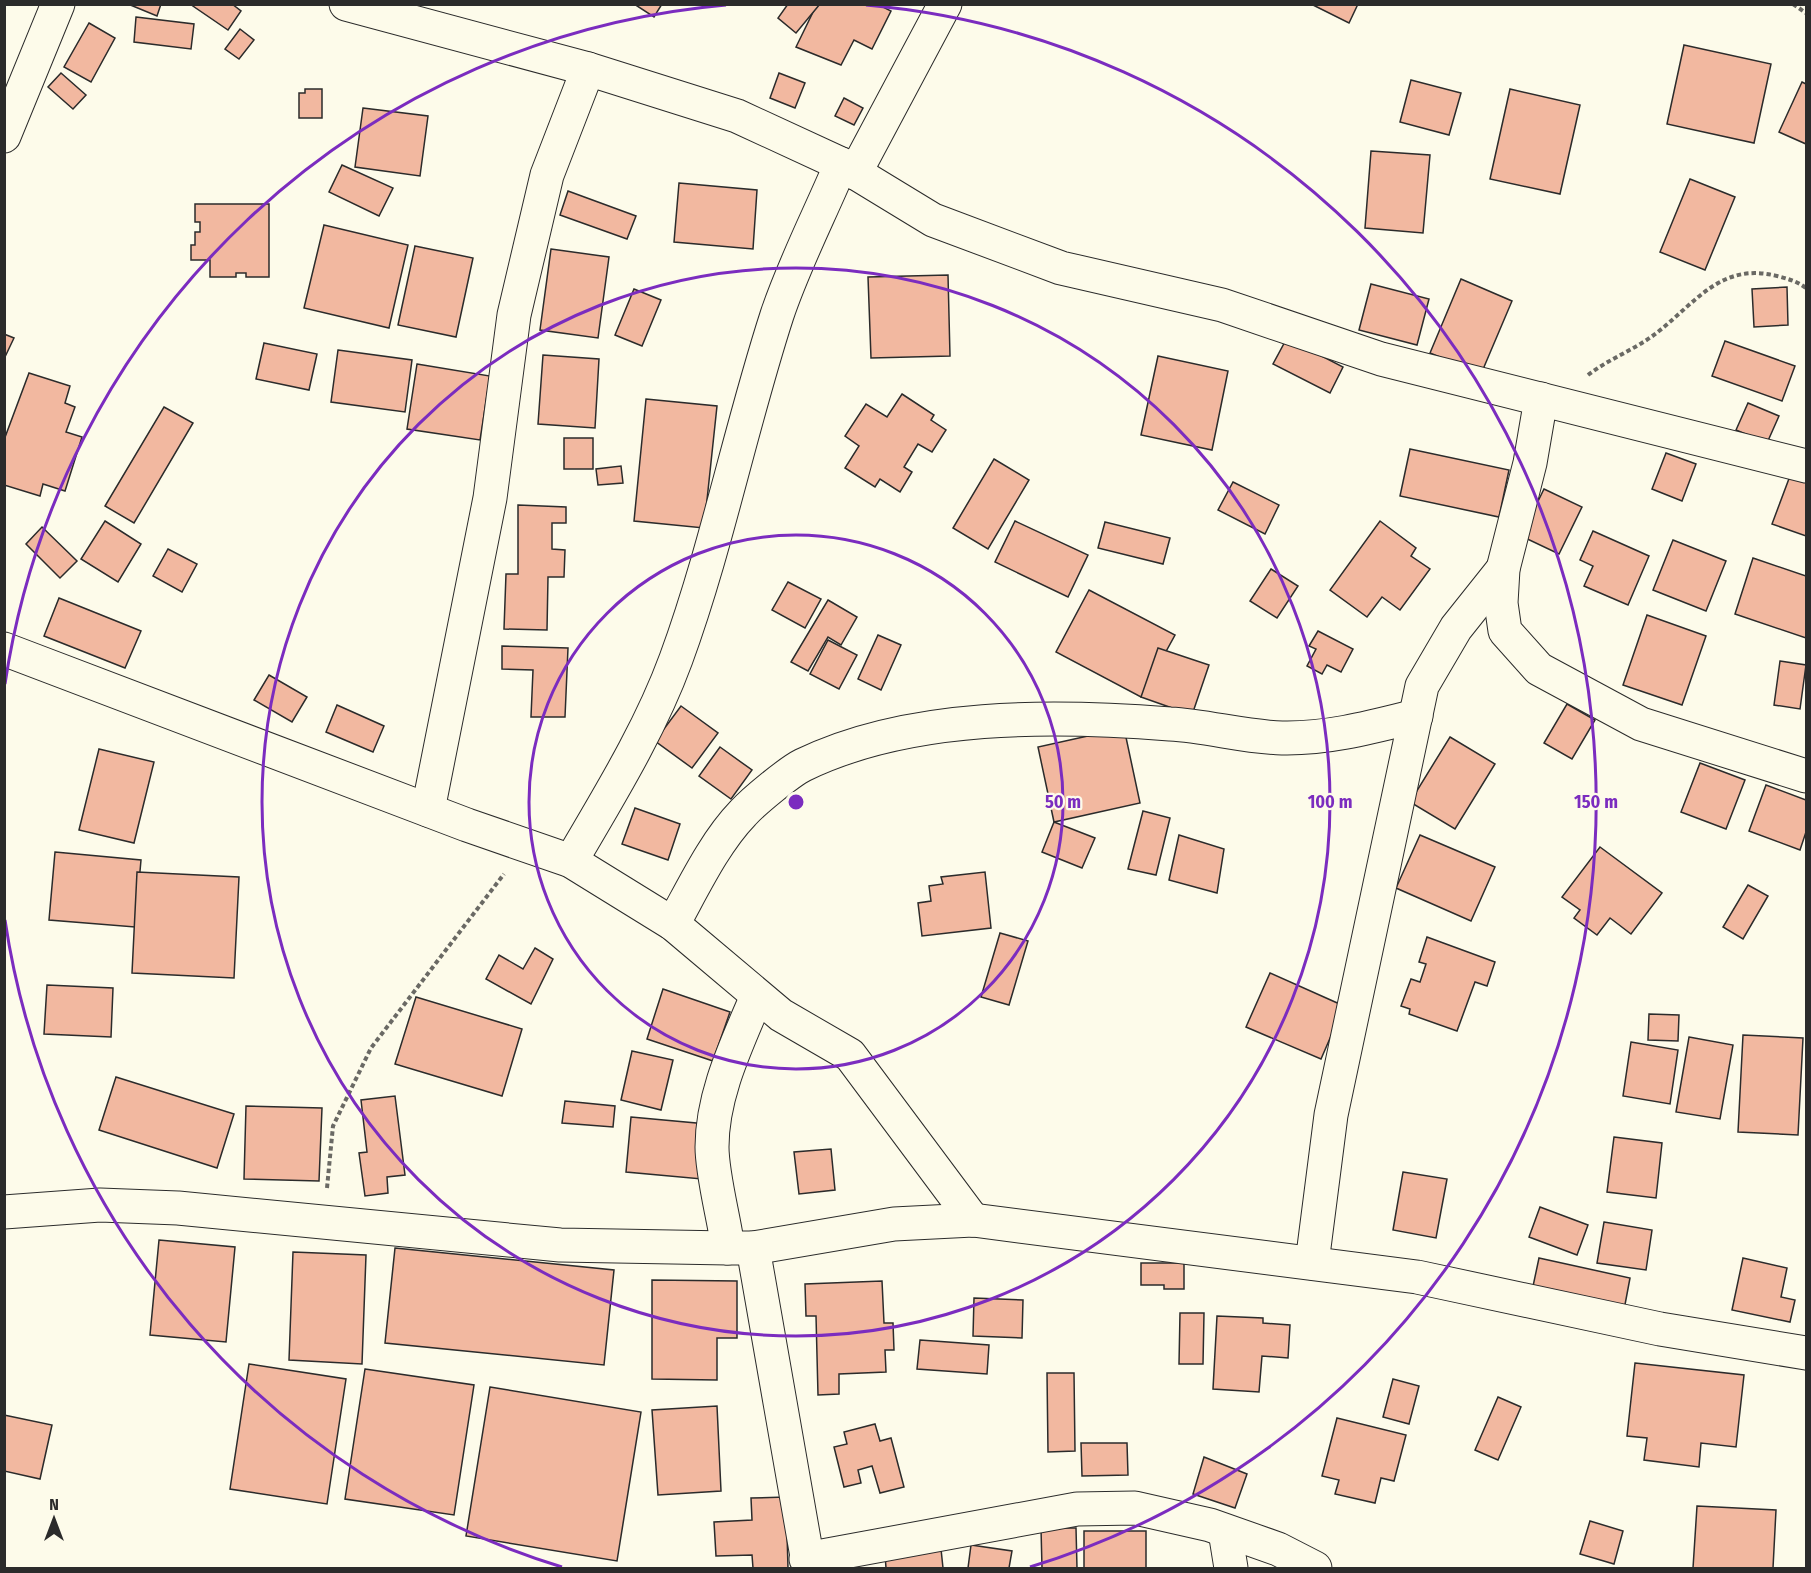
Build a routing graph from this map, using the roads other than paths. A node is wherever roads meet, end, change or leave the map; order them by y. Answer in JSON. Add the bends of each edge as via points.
{"nodes":[{"id":1,"x":58,"y":4,"type":"edge"},
{"id":2,"x":346,"y":4,"type":"edge"},
{"id":3,"x":945,"y":4,"type":"edge"},
{"id":4,"x":588,"y":69,"type":"junction"},
{"id":5,"x":4,"y":136,"type":"edge"},
{"id":6,"x":848,"y":169,"type":"junction"},
{"id":7,"x":1552,"y":402,"type":"junction"},
{"id":8,"x":1806,"y":466,"type":"edge"},
{"id":9,"x":1503,"y":569,"type":"junction"},
{"id":10,"x":4,"y":649,"type":"edge"},
{"id":11,"x":1416,"y":716,"type":"junction"},
{"id":12,"x":1806,"y":776,"type":"edge"},
{"id":13,"x":428,"y":810,"type":"junction"},
{"id":14,"x":571,"y":861,"type":"junction"},
{"id":15,"x":673,"y":924,"type":"junction"},
{"id":16,"x":757,"y":996,"type":"junction"},
{"id":17,"x":4,"y":1212,"type":"edge"},
{"id":18,"x":973,"y":1220,"type":"junction"},
{"id":19,"x":740,"y":1248,"type":"junction"},
{"id":20,"x":1312,"y":1263,"type":"junction"},
{"id":21,"x":1806,"y":1353,"type":"edge"},
{"id":22,"x":1225,"y":1531,"type":"junction"},
{"id":23,"x":807,"y":1564,"type":"edge"},
{"id":24,"x":1231,"y":1569,"type":"edge"},
{"id":25,"x":1315,"y":1569,"type":"edge"}],
"edges":[{"from":1,"to":5,"type":"street"},
{"from":2,"to":4,"type":"street"},
{"from":3,"to":6,"type":"street"},
{"from":4,"to":6,"type":"street","via":[[737,117]]},
{"from":4,"to":13,"type":"street","via":[[547,175],[514,315],[490,498]]},
{"from":6,"to":7,"type":"street","via":[[933,220],[1061,268],[1222,305],[1381,359]]},
{"from":6,"to":14,"type":"street","via":[[778,312],[730,471],[711,555],[675,662],[627,765]]},
{"from":7,"to":8,"type":"street"},
{"from":7,"to":9,"type":"street","via":[[1530,463]]},
{"from":9,"to":11,"type":"street","via":[[1456,628],[1422,686]]},
{"from":9,"to":12,"type":"street","via":[[1501,603],[1505,630],[1539,669],[1641,724]]},
{"from":10,"to":13,"type":"street"},
{"from":11,"to":15,"type":"street","via":[[1348,733],[1282,738],[1171,724],[1050,719],[950,726],[863,741],[801,766],[743,813],[704,868]]},
{"from":11,"to":20,"type":"street","via":[[1331,1115]]},
{"from":13,"to":14,"type":"street"},
{"from":14,"to":15,"type":"street"},
{"from":15,"to":16,"type":"street"},
{"from":16,"to":18,"type":"street","via":[[781,1015],[850,1055]]},
{"from":16,"to":19,"type":"street","via":[[716,1107],[712,1148]]},
{"from":17,"to":19,"type":"street","via":[[100,1205],[178,1208],[560,1245]]},
{"from":18,"to":19,"type":"street","via":[[894,1224]]},
{"from":18,"to":20,"type":"street"},
{"from":19,"to":23,"type":"street"},
{"from":20,"to":21,"type":"street","via":[[1417,1277],[1660,1329]]},
{"from":22,"to":23,"type":"street","via":[[1136,1508],[1077,1509]]},
{"from":22,"to":24,"type":"street"},
{"from":22,"to":25,"type":"street","via":[[1278,1549]]}]}
